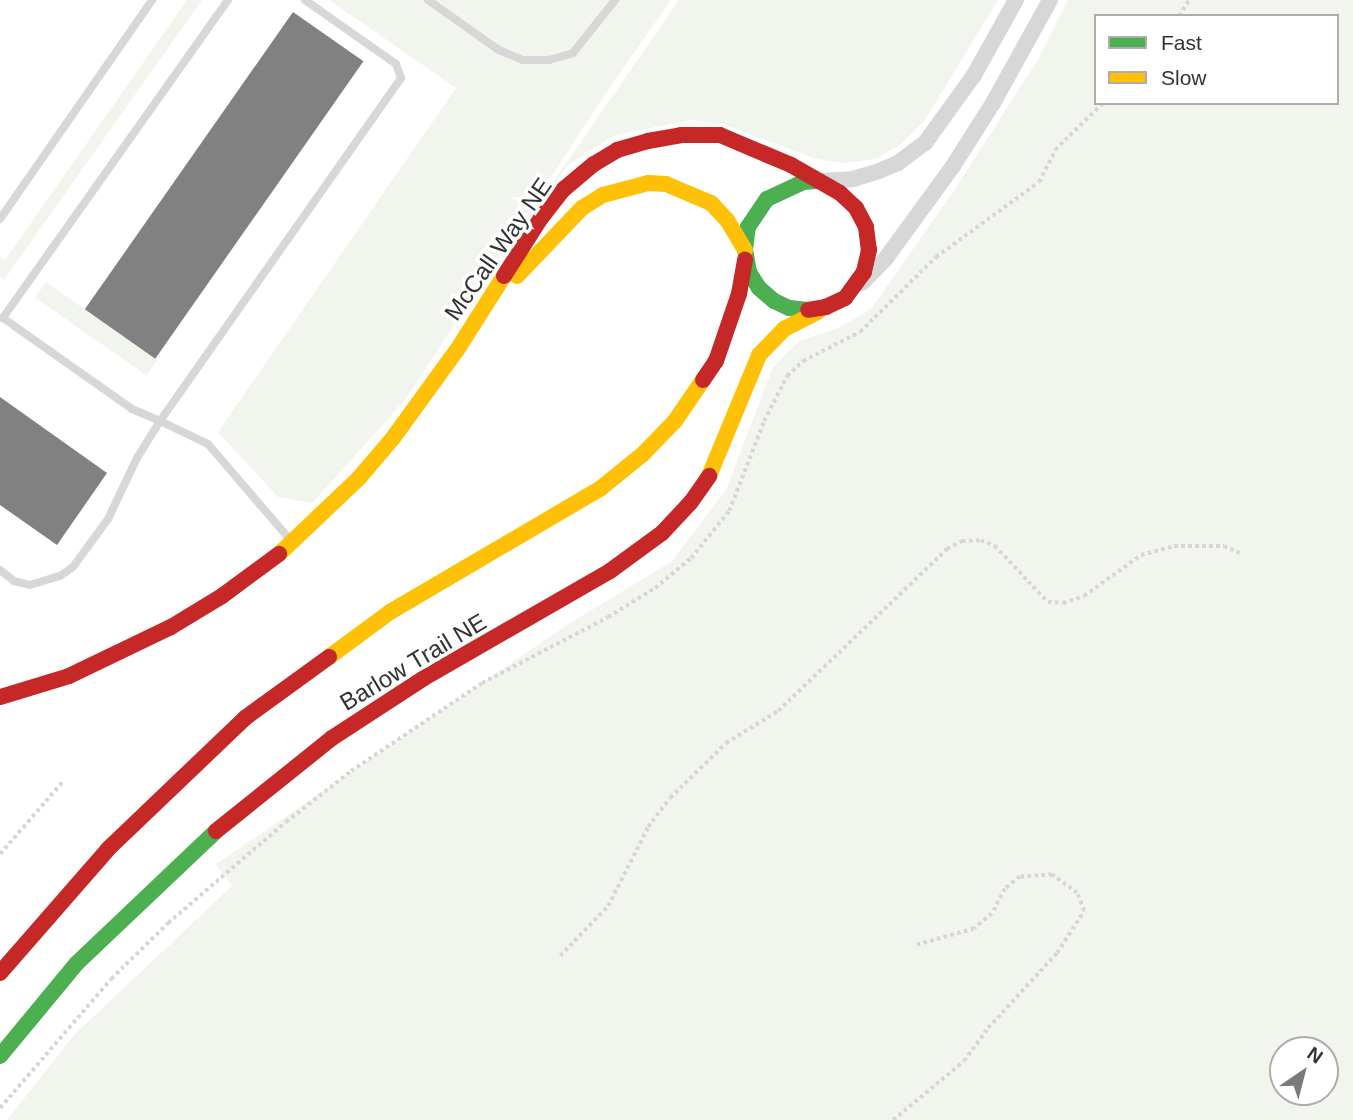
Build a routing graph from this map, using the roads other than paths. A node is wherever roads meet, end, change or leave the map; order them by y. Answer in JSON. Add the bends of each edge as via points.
{"nodes":[{"id":1,"x":152,"y":0,"type":"edge"},
{"id":2,"x":228,"y":0,"type":"edge"},
{"id":3,"x":305,"y":0,"type":"edge"},
{"id":4,"x":428,"y":0,"type":"edge"},
{"id":5,"x":614,"y":0,"type":"edge"},
{"id":6,"x":1016,"y":0,"type":"edge"},
{"id":7,"x":1050,"y":0,"type":"edge"},
{"id":8,"x":818,"y":181,"type":"junction"},
{"id":9,"x":0,"y":219,"type":"edge"},
{"id":10,"x":745,"y":253,"type":"junction"},
{"id":11,"x":854,"y":290,"type":"junction"},
{"id":12,"x":826,"y":307,"type":"junction"},
{"id":13,"x":1,"y":317,"type":"edge"},
{"id":14,"x":457,"y":350,"type":"junction"},
{"id":15,"x":160,"y":421,"type":"junction"},
{"id":16,"x":294,"y":543,"type":"junction"},
{"id":17,"x":0,"y":570,"type":"edge"},
{"id":18,"x":0,"y":697,"type":"edge"},
{"id":19,"x":0,"y":973,"type":"edge"},
{"id":20,"x":0,"y":1056,"type":"edge"}],
"edges":[{"from":1,"to":9,"type":"lane"},
{"from":2,"to":13,"type":"lane"},
{"from":3,"to":15,"type":"lane","via":[[396,64],[401,78]]},
{"from":4,"to":5,"type":"lane","via":[[499,50],[523,60],[549,60],[573,53]]},
{"from":6,"to":8,"type":"street","via":[[974,75],[925,143],[879,171],[853,179]]},
{"from":7,"to":11,"type":"street","via":[[953,166],[886,258]]},
{"from":8,"to":10,"type":"street","via":[[803,182],[768,199],[753,216]]},
{"from":8,"to":11,"type":"street","via":[[856,208],[866,227],[869,250]]},
{"from":8,"to":14,"type":"street","name":"McCall Way NE","via":[[720,135],[681,135],[617,150],[594,164],[553,203]]},
{"from":10,"to":12,"type":"street","via":[[748,272],[774,301],[804,311]]},
{"from":10,"to":14,"type":"street","name":"McCall Way NE","via":[[727,220],[711,203],[691,192],[648,183],[603,195],[558,229]]},
{"from":10,"to":19,"type":"street","name":"Barlow Trail NE","via":[[739,294],[716,361],[675,421],[643,454],[601,488],[390,612],[245,718],[108,849]]},
{"from":11,"to":12,"type":"street"},
{"from":12,"to":20,"type":"street","name":"Barlow Trail NE","via":[[784,329],[760,355],[710,474],[663,533],[610,571],[424,678],[283,776],[198,846],[76,964]]},
{"from":13,"to":15,"type":"lane","via":[[132,409]]},
{"from":14,"to":16,"type":"street","name":"McCall Way NE","via":[[359,478]]},
{"from":15,"to":16,"type":"lane","via":[[208,444]]},
{"from":15,"to":17,"type":"lane","via":[[108,519],[73,567],[60,576],[30,584],[14,581]]},
{"from":16,"to":18,"type":"street","name":"McCall Way NE","via":[[222,596],[161,632],[69,676]]}]}
